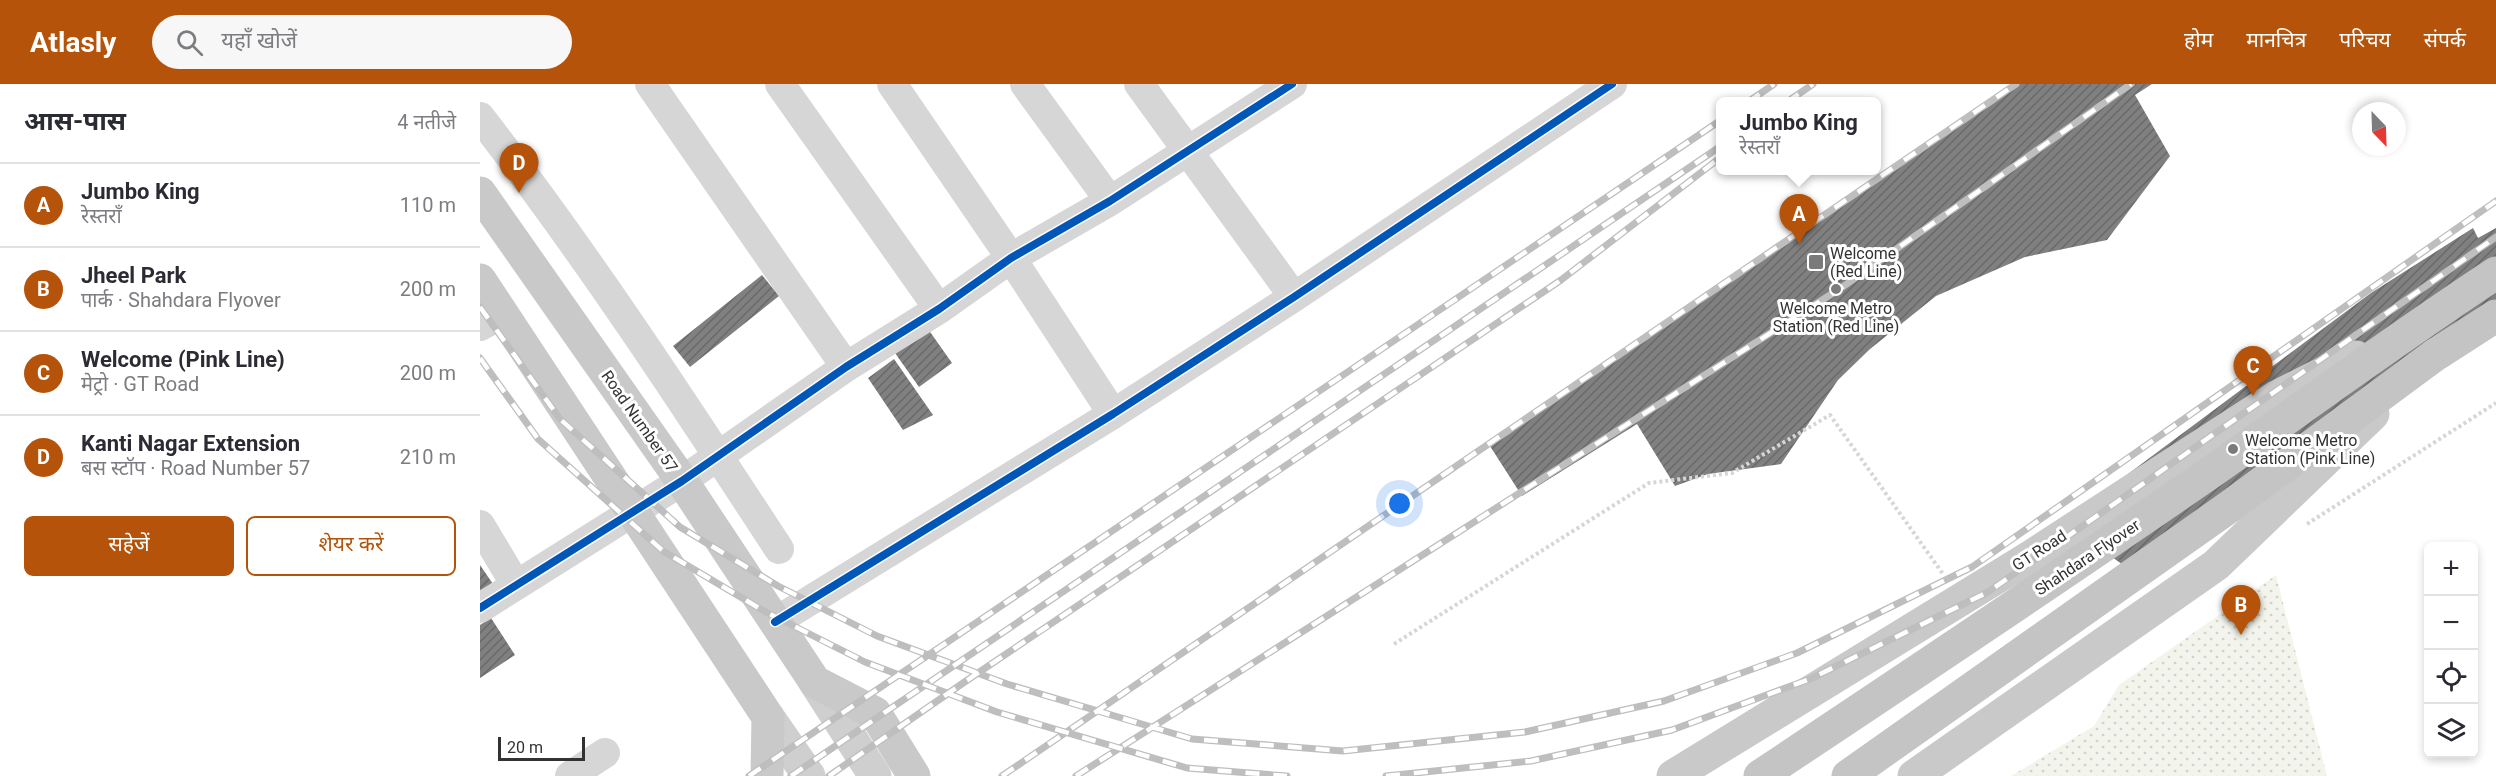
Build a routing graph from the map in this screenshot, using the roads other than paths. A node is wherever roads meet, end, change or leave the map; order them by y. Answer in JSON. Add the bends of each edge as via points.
{"nodes":[{"id":1,"x":650,"y":84,"type":"edge"},
{"id":2,"x":780,"y":84,"type":"edge"},
{"id":3,"x":892,"y":84,"type":"edge"},
{"id":4,"x":1025,"y":84,"type":"edge"},
{"id":5,"x":1139,"y":84,"type":"edge"},
{"id":6,"x":1292,"y":84,"type":"edge"},
{"id":7,"x":1612,"y":84,"type":"edge"},
{"id":8,"x":480,"y":117,"type":"edge"},
{"id":9,"x":1187,"y":152,"type":"junction"},
{"id":10,"x":480,"y":193,"type":"edge"},
{"id":11,"x":1110,"y":201,"type":"junction"},
{"id":12,"x":1011,"y":258,"type":"junction"},
{"id":13,"x":2496,"y":273,"type":"edge"},
{"id":14,"x":480,"y":280,"type":"edge"},
{"id":15,"x":1294,"y":297,"type":"junction"},
{"id":16,"x":939,"y":309,"type":"junction"},
{"id":17,"x":2496,"y":316,"type":"edge"},
{"id":18,"x":491,"y":320,"type":"edge"},
{"id":19,"x":2408,"y":331,"type":"junction"},
{"id":20,"x":2435,"y":355,"type":"junction"},
{"id":21,"x":846,"y":367,"type":"junction"},
{"id":22,"x":1113,"y":414,"type":"junction"},
{"id":23,"x":718,"y":456,"type":"junction"},
{"id":24,"x":682,"y":481,"type":"junction"},
{"id":25,"x":633,"y":512,"type":"junction"},
{"id":26,"x":480,"y":525,"type":"edge"},
{"id":27,"x":779,"y":549,"type":"dead end"},
{"id":28,"x":516,"y":585,"type":"junction"},
{"id":29,"x":480,"y":608,"type":"edge"},
{"id":30,"x":775,"y":622,"type":"junction"},
{"id":31,"x":815,"y":682,"type":"junction"},
{"id":32,"x":768,"y":717,"type":"junction"},
{"id":33,"x":605,"y":753,"type":"dead end"},
{"id":34,"x":570,"y":776,"type":"edge"},
{"id":35,"x":767,"y":776,"type":"edge"},
{"id":36,"x":809,"y":776,"type":"edge"},
{"id":37,"x":875,"y":776,"type":"edge"},
{"id":38,"x":914,"y":776,"type":"edge"},
{"id":39,"x":1673,"y":776,"type":"edge"},
{"id":40,"x":1760,"y":776,"type":"edge"},
{"id":41,"x":1848,"y":776,"type":"edge"},
{"id":42,"x":1914,"y":776,"type":"edge"}],
"edges":[{"from":1,"to":21,"type":"street"},
{"from":2,"to":16,"type":"street"},
{"from":3,"to":12,"type":"street"},
{"from":4,"to":11,"type":"street"},
{"from":5,"to":9,"type":"street"},
{"from":6,"to":9,"type":"street"},
{"from":7,"to":15,"type":"street"},
{"from":8,"to":23,"type":"street","via":[[615,303]]},
{"from":9,"to":11,"type":"street"},
{"from":9,"to":15,"type":"street"},
{"from":10,"to":24,"type":"main road","name":"Road Number 57"},
{"from":11,"to":12,"type":"street"},
{"from":12,"to":16,"type":"street"},
{"from":12,"to":22,"type":"street"},
{"from":13,"to":19,"type":"highway","name":"Shahdara Flyover"},
{"from":14,"to":18,"type":"main road"},
{"from":15,"to":22,"type":"street"},
{"from":16,"to":21,"type":"street"},
{"from":17,"to":20,"type":"highway"},
{"from":18,"to":25,"type":"main road"},
{"from":19,"to":39,"type":"main road","name":"GT Road","via":[[2276,397],[1961,599]]},
{"from":19,"to":40,"type":"highway","name":"Shahdara Flyover","via":[[2215,469]]},
{"from":20,"to":41,"type":"highway","via":[[2229,507]]},
{"from":20,"to":42,"type":"main road","via":[[2216,565]]},
{"from":21,"to":23,"type":"street"},
{"from":22,"to":30,"type":"street"},
{"from":23,"to":24,"type":"street"},
{"from":23,"to":27,"type":"street"},
{"from":24,"to":25,"type":"street"},
{"from":24,"to":30,"type":"main road","name":"Road Number 57"},
{"from":25,"to":28,"type":"street"},
{"from":25,"to":32,"type":"main road"},
{"from":26,"to":28,"type":"street"},
{"from":28,"to":29,"type":"street"},
{"from":30,"to":31,"type":"main road","name":"Road Number 57"},
{"from":31,"to":37,"type":"main road"},
{"from":31,"to":38,"type":"main road","via":[[875,713]]},
{"from":32,"to":35,"type":"main road"},
{"from":32,"to":36,"type":"main road"},
{"from":33,"to":34,"type":"street"}]}
